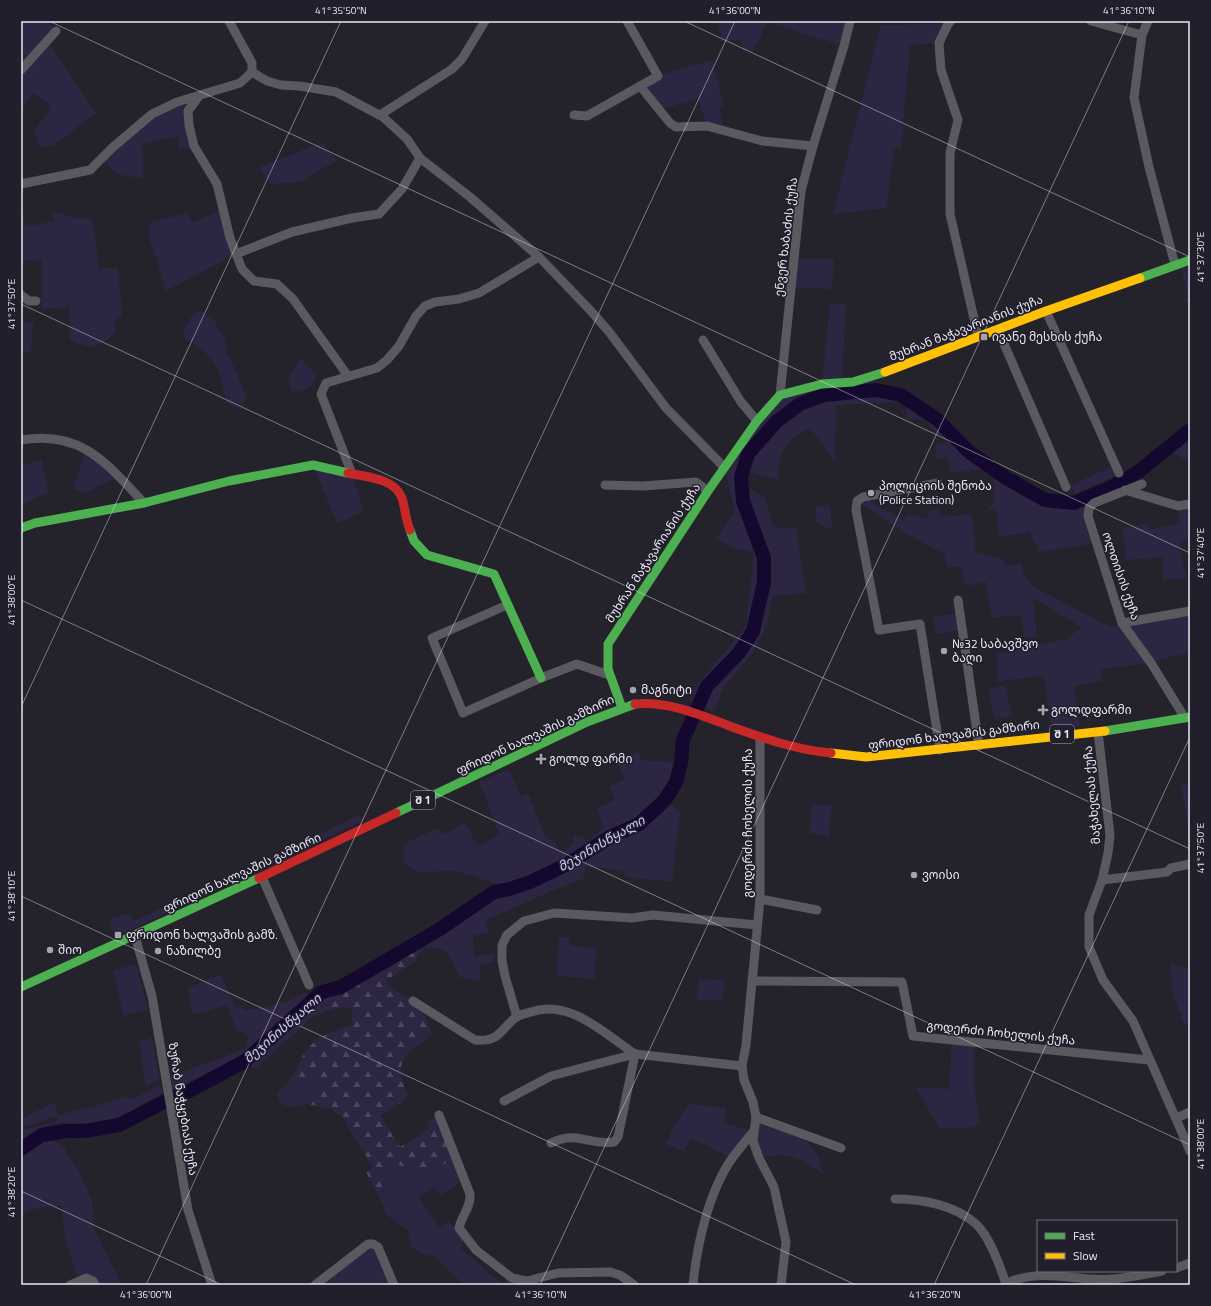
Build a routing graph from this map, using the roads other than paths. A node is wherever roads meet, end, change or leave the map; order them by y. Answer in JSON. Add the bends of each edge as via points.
{"nodes":[{"id":1,"x":229,"y":21,"type":"edge"},
{"id":2,"x":485,"y":21,"type":"edge"},
{"id":3,"x":627,"y":21,"type":"edge"},
{"id":4,"x":850,"y":21,"type":"edge"},
{"id":5,"x":1091,"y":21,"type":"edge"},
{"id":6,"x":1148,"y":21,"type":"edge"},
{"id":7,"x":948,"y":22,"type":"edge"},
{"id":8,"x":56,"y":31,"type":"dead end"},
{"id":9,"x":1142,"y":35,"type":"junction"},
{"id":10,"x":21,"y":70,"type":"edge"},
{"id":11,"x":252,"y":72,"type":"junction"},
{"id":12,"x":640,"y":86,"type":"junction"},
{"id":13,"x":198,"y":96,"type":"junction"},
{"id":14,"x":380,"y":115,"type":"junction"},
{"id":15,"x":574,"y":115,"type":"dead end"},
{"id":16,"x":813,"y":146,"type":"junction"},
{"id":17,"x":420,"y":158,"type":"junction"},
{"id":18,"x":21,"y":184,"type":"edge"},
{"id":19,"x":236,"y":254,"type":"junction"},
{"id":20,"x":539,"y":257,"type":"junction"},
{"id":21,"x":1190,"y":260,"type":"edge"},
{"id":22,"x":1175,"y":265,"type":"junction"},
{"id":23,"x":21,"y":295,"type":"edge"},
{"id":24,"x":36,"y":301,"type":"dead end"},
{"id":25,"x":1046,"y":311,"type":"junction"},
{"id":26,"x":998,"y":330,"type":"junction"},
{"id":27,"x":978,"y":336,"type":"junction"},
{"id":28,"x":703,"y":340,"type":"dead end"},
{"id":29,"x":348,"y":376,"type":"junction"},
{"id":30,"x":780,"y":395,"type":"junction"},
{"id":31,"x":757,"y":421,"type":"junction"},
{"id":32,"x":21,"y":440,"type":"edge"},
{"id":33,"x":724,"y":467,"type":"junction"},
{"id":34,"x":1119,"y":473,"type":"dead end"},
{"id":35,"x":352,"y":474,"type":"junction"},
{"id":36,"x":938,"y":483,"type":"dead end"},
{"id":37,"x":1142,"y":484,"type":"dead end"},
{"id":38,"x":605,"y":485,"type":"dead end"},
{"id":39,"x":1066,"y":487,"type":"dead end"},
{"id":40,"x":1125,"y":490,"type":"junction"},
{"id":41,"x":708,"y":491,"type":"junction"},
{"id":42,"x":144,"y":503,"type":"junction"},
{"id":43,"x":1190,"y":504,"type":"edge"},
{"id":44,"x":21,"y":528,"type":"edge"},
{"id":45,"x":958,"y":600,"type":"dead end"},
{"id":46,"x":507,"y":605,"type":"junction"},
{"id":47,"x":1190,"y":611,"type":"edge"},
{"id":48,"x":1122,"y":624,"type":"junction"},
{"id":49,"x":609,"y":675,"type":"junction"},
{"id":50,"x":541,"y":678,"type":"junction"},
{"id":51,"x":622,"y":708,"type":"junction"},
{"id":52,"x":1188,"y":718,"type":"edge"},
{"id":53,"x":1098,"y":732,"type":"junction"},
{"id":54,"x":760,"y":736,"type":"junction"},
{"id":55,"x":979,"y":746,"type":"junction"},
{"id":56,"x":940,"y":750,"type":"junction"},
{"id":57,"x":1190,"y":864,"type":"edge"},
{"id":58,"x":262,"y":877,"type":"junction"},
{"id":59,"x":1102,"y":880,"type":"junction"},
{"id":60,"x":760,"y":899,"type":"junction"},
{"id":61,"x":817,"y":910,"type":"dead end"},
{"id":62,"x":757,"y":925,"type":"junction"},
{"id":63,"x":135,"y":936,"type":"junction"},
{"id":64,"x":752,"y":981,"type":"junction"},
{"id":65,"x":309,"y":985,"type":"dead end"},
{"id":66,"x":21,"y":987,"type":"edge"},
{"id":67,"x":413,"y":1001,"type":"dead end"},
{"id":68,"x":517,"y":1017,"type":"junction"},
{"id":69,"x":635,"y":1054,"type":"junction"},
{"id":70,"x":1149,"y":1060,"type":"junction"},
{"id":71,"x":742,"y":1066,"type":"junction"},
{"id":72,"x":504,"y":1101,"type":"dead end"},
{"id":73,"x":1190,"y":1112,"type":"edge"},
{"id":74,"x":439,"y":1115,"type":"dead end"},
{"id":75,"x":756,"y":1117,"type":"junction"},
{"id":76,"x":1176,"y":1118,"type":"junction"},
{"id":77,"x":754,"y":1131,"type":"junction"},
{"id":78,"x":551,"y":1143,"type":"dead end"},
{"id":79,"x":841,"y":1148,"type":"dead end"},
{"id":80,"x":1190,"y":1151,"type":"edge"},
{"id":81,"x":896,"y":1200,"type":"dead end"},
{"id":82,"x":1190,"y":1263,"type":"edge"},
{"id":83,"x":1177,"y":1268,"type":"edge"},
{"id":84,"x":1157,"y":1272,"type":"edge"},
{"id":85,"x":1006,"y":1284,"type":"edge"},
{"id":86,"x":70,"y":1285,"type":"edge"},
{"id":87,"x":94,"y":1285,"type":"edge"},
{"id":88,"x":212,"y":1285,"type":"edge"},
{"id":89,"x":315,"y":1285,"type":"edge"},
{"id":90,"x":394,"y":1285,"type":"edge"},
{"id":91,"x":634,"y":1285,"type":"edge"},
{"id":92,"x":693,"y":1285,"type":"edge"},
{"id":93,"x":781,"y":1285,"type":"edge"}],
"edges":[{"from":1,"to":11,"type":"street","via":[[252,63]]},
{"from":2,"to":14,"type":"street","via":[[462,59],[452,69]]},
{"from":3,"to":12,"type":"street","via":[[658,76]]},
{"from":4,"to":16,"type":"street","name":"ენვერ ხაბაძის ქუჩა"},
{"from":5,"to":9,"type":"street"},
{"from":6,"to":9,"type":"street"},
{"from":7,"to":27,"type":"street","via":[[939,43],[941,70],[958,120],[950,153],[950,214]]},
{"from":8,"to":10,"type":"street"},
{"from":9,"to":22,"type":"street","via":[[1134,98],[1149,168]]},
{"from":11,"to":13,"type":"street","via":[[240,83]]},
{"from":11,"to":14,"type":"street","via":[[281,86],[336,92]]},
{"from":12,"to":15,"type":"street","via":[[587,116]]},
{"from":12,"to":16,"type":"street","via":[[676,127],[707,126],[762,141]]},
{"from":13,"to":18,"type":"street","via":[[177,102],[152,114],[90,170]]},
{"from":13,"to":19,"type":"street","via":[[188,110],[194,146],[217,184]]},
{"from":14,"to":17,"type":"street","via":[[407,139]]},
{"from":16,"to":30,"type":"street","name":"ენვერ ხაბაძის ქუჩა","via":[[801,191]]},
{"from":17,"to":19,"type":"street","via":[[402,190],[379,214],[292,232]]},
{"from":17,"to":20,"type":"street"},
{"from":19,"to":29,"type":"street","via":[[242,269],[254,281],[277,284],[293,299]]},
{"from":20,"to":29,"type":"street","via":[[479,293],[459,300],[435,302],[425,306],[387,360],[377,368]]},
{"from":20,"to":33,"type":"street","via":[[605,328],[666,408]]},
{"from":21,"to":22,"type":"main road","name":"მუხრან მაჭავარიანის ქუჩა"},
{"from":22,"to":25,"type":"main road","name":"მუხრან მაჭავარიანის ქუჩა"},
{"from":23,"to":24,"type":"street","via":[[29,301]]},
{"from":25,"to":26,"type":"main road","name":"მუხრან მაჭავარიანის ქუჩა"},
{"from":25,"to":34,"type":"street"},
{"from":26,"to":27,"type":"main road","name":"მუხრან მაჭავარიანის ქუჩა"},
{"from":26,"to":39,"type":"street"},
{"from":27,"to":30,"type":"main road","name":"მუხრან მაჭავარიანის ქუჩა","via":[[872,377],[852,382],[822,384]]},
{"from":28,"to":31,"type":"street","via":[[741,402]]},
{"from":29,"to":35,"type":"street","via":[[326,383],[321,394]]},
{"from":30,"to":31,"type":"main road","name":"მუხრან მაჭავარიანის ქუჩა"},
{"from":31,"to":33,"type":"main road","name":"მუხრან მაჭავარიანის ქუჩა"},
{"from":32,"to":42,"type":"street","via":[[68,441],[86,449],[104,461]]},
{"from":33,"to":41,"type":"main road","name":"მუხრან მაჭავარიანის ქუჩა"},
{"from":35,"to":42,"type":"main road","via":[[313,465]]},
{"from":35,"to":46,"type":"main road","via":[[384,481],[395,487],[402,498],[414,541],[423,551],[427,555],[494,574]]},
{"from":36,"to":56,"type":"street","via":[[861,495],[856,510],[880,630],[920,624]]},
{"from":37,"to":40,"type":"street","name":"ოლთისის ქუჩა"},
{"from":38,"to":41,"type":"street","via":[[643,486],[696,482]]},
{"from":40,"to":43,"type":"street","via":[[1178,506]]},
{"from":40,"to":48,"type":"street","name":"ოლთისის ქუჩა","via":[[1094,503],[1089,508],[1088,516]]},
{"from":41,"to":49,"type":"main road","name":"მუხრან მაჭავარიანის ქუჩა","via":[[608,644],[605,654]]},
{"from":42,"to":44,"type":"main road","via":[[35,523]]},
{"from":45,"to":55,"type":"street"},
{"from":46,"to":50,"type":"main road"},
{"from":46,"to":50,"type":"street","via":[[432,638],[463,713]]},
{"from":47,"to":48,"type":"street"},
{"from":48,"to":52,"type":"street","name":"ოლთისის ქუჩა"},
{"from":49,"to":50,"type":"street","via":[[577,664]]},
{"from":49,"to":51,"type":"main road","name":"მუხრან მაჭავარიანის ქუჩა"},
{"from":51,"to":54,"type":"main road","name":"ფრიდონ ხალვაშის გამზირი","number":"შ 1","via":[[637,704],[677,708]]},
{"from":51,"to":58,"type":"main road","name":"ფრიდონ ხალვაშის გამზირი","number":"შ 1","via":[[587,722]]},
{"from":52,"to":53,"type":"main road","name":"ფრიდონ ხალვაშის გამზირი","number":"შ 1"},
{"from":53,"to":55,"type":"main road","name":"ფრიდონ ხალვაშის გამზირი","number":"შ 1","via":[[1027,738]]},
{"from":53,"to":59,"type":"street","name":"მაჭახელას ქუჩა","via":[[1110,835]]},
{"from":54,"to":56,"type":"main road","name":"ფრიდონ ხალვაშის გამზირი","number":"შ 1","via":[[841,756],[866,757]]},
{"from":54,"to":60,"type":"street","name":"გოდერძი ჩოხელის ქუჩა"},
{"from":55,"to":56,"type":"main road","name":"ფრიდონ ხალვაშის გამზირი","number":"შ 1"},
{"from":57,"to":59,"type":"street","via":[[1171,868],[1168,872]]},
{"from":58,"to":63,"type":"main road","name":"ფრიდონ ხალვაშის გამზირი","number":"შ 1"},
{"from":58,"to":65,"type":"street"},
{"from":59,"to":70,"type":"street","name":"მაჭახელას ქუჩა","via":[[1089,915],[1089,947],[1103,980],[1133,1021]]},
{"from":60,"to":61,"type":"street"},
{"from":60,"to":62,"type":"street","name":"გოდერძი ჩოხელის ქუჩა"},
{"from":62,"to":64,"type":"street","name":"გოდერძი ჩოხელის ქუჩა"},
{"from":62,"to":68,"type":"street","via":[[653,915],[632,918],[554,913],[524,921],[507,935],[502,945],[505,976]]},
{"from":63,"to":66,"type":"main road","name":"ფრიდონ ხალვაშის გამზირი","number":"შ 1"},
{"from":63,"to":88,"type":"street","name":"ზურაბ ნაჭყებიას ქუჩა","via":[[152,996],[188,1210]]},
{"from":64,"to":70,"type":"street","name":"გოდერძი ჩოხელის ქუჩა","via":[[902,982],[913,1036]]},
{"from":64,"to":71,"type":"street","name":"გოდერძი ჩოხელის ქუჩა"},
{"from":67,"to":68,"type":"street","via":[[475,1040],[488,1041],[501,1033]]},
{"from":68,"to":69,"type":"street","via":[[536,1010],[554,1008],[576,1014]]},
{"from":69,"to":71,"type":"street"},
{"from":69,"to":72,"type":"street","via":[[551,1076]]},
{"from":69,"to":78,"type":"street","via":[[618,1137],[614,1142],[606,1143],[575,1136]]},
{"from":70,"to":76,"type":"street","name":"მაჭახელას ქუჩა"},
{"from":71,"to":75,"type":"street","name":"გოდერძი ჩოხელის ქუჩა"},
{"from":73,"to":76,"type":"street"},
{"from":74,"to":91,"type":"street","via":[[470,1194],[470,1201],[459,1228],[476,1250],[512,1278],[527,1281],[558,1273],[610,1272],[620,1275]]},
{"from":75,"to":77,"type":"street","name":"გოდერძი ჩოხელის ქუჩა"},
{"from":75,"to":79,"type":"street"},
{"from":76,"to":80,"type":"street","name":"მაჭახელას ქუჩა"},
{"from":77,"to":92,"type":"street","via":[[732,1158],[709,1204]]},
{"from":77,"to":93,"type":"street","name":"გოდერძი ჩოხელის ქუჩა","via":[[759,1158],[774,1187],[786,1242]]},
{"from":81,"to":85,"type":"street","via":[[916,1199],[938,1205],[976,1224],[989,1243]]},
{"from":82,"to":83,"type":"street"},
{"from":84,"to":85,"type":"street","via":[[1113,1280],[1037,1275],[1016,1279]]},
{"from":86,"to":87,"type":"street","via":[[86,1278],[94,1281]]},
{"from":89,"to":90,"type":"street","via":[[368,1244],[378,1246]]}]}
